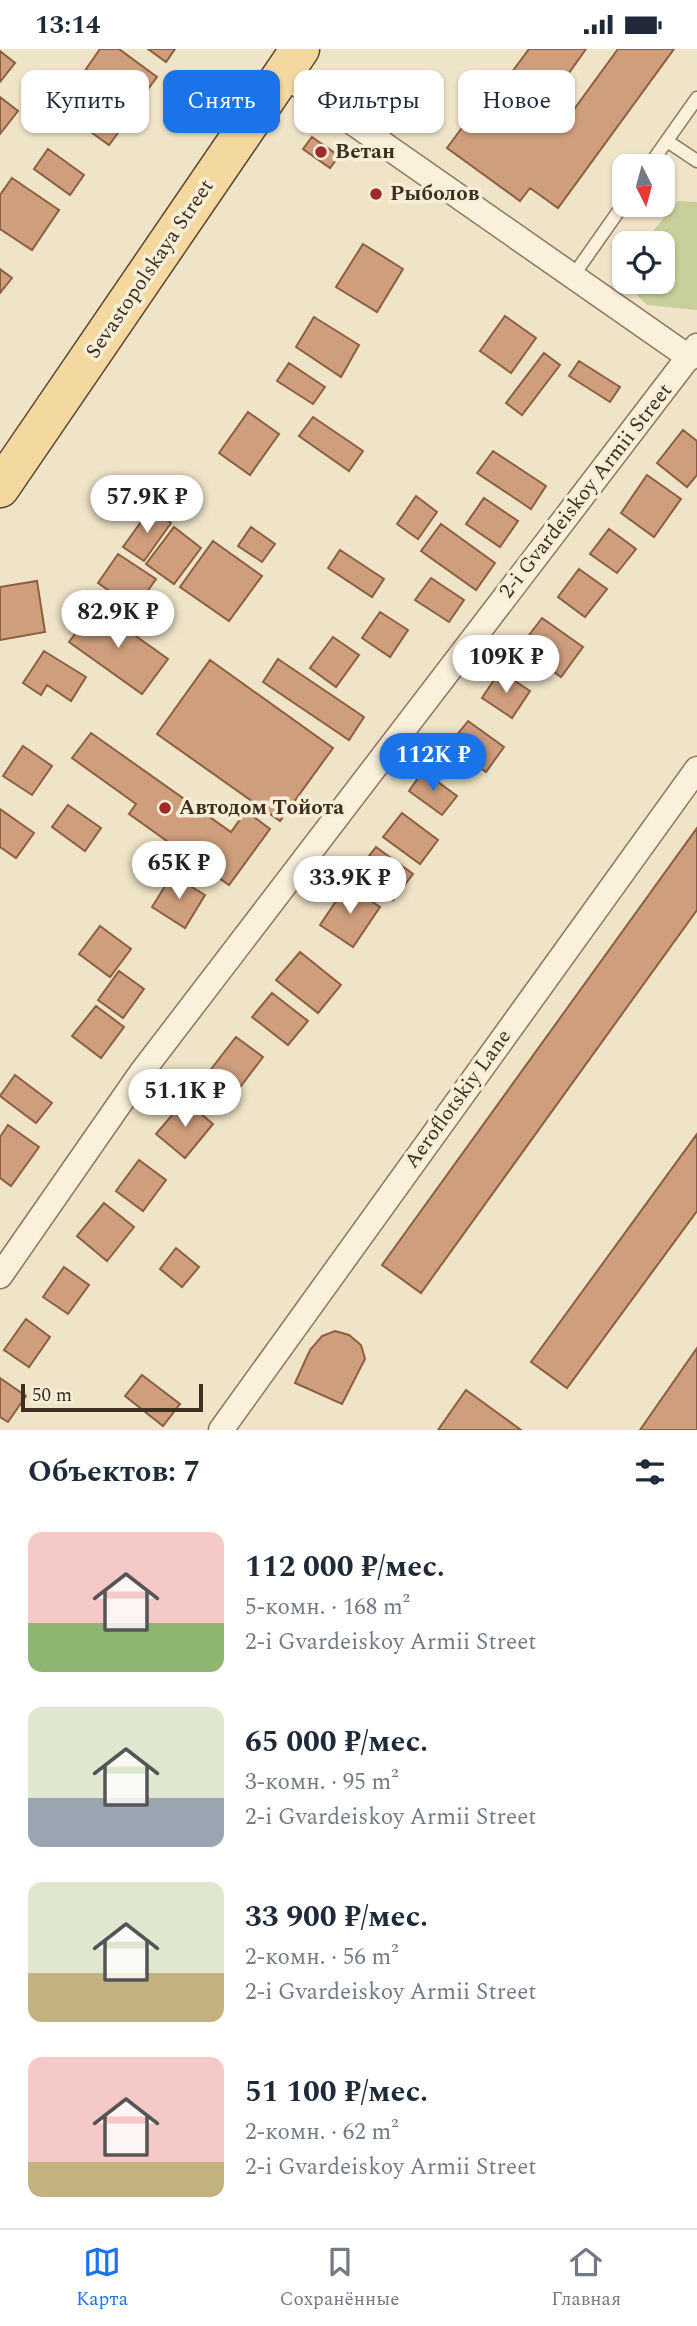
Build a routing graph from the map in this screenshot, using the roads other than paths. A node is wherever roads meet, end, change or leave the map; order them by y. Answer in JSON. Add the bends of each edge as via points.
{"nodes":[{"id":1,"x":291,"y":61,"type":"edge"},
{"id":2,"x":697,"y":98,"type":"edge"},
{"id":3,"x":667,"y":141,"type":"junction"},
{"id":4,"x":658,"y":154,"type":"edge"},
{"id":5,"x":697,"y":161,"type":"edge"},
{"id":6,"x":614,"y":217,"type":"edge"},
{"id":7,"x":573,"y":276,"type":"junction"},
{"id":8,"x":693,"y":352,"type":"edge"},
{"id":9,"x":0,"y":488,"type":"edge"},
{"id":10,"x":697,"y":769,"type":"edge"},
{"id":11,"x":0,"y":1276,"type":"edge"},
{"id":12,"x":221,"y":1430,"type":"edge"}],
"edges":[{"from":1,"to":7,"type":"street"},
{"from":1,"to":9,"type":"main road","name":"Sevastopolskaya Street"},
{"from":2,"to":3,"type":"lane"},
{"from":3,"to":4,"type":"lane"},
{"from":3,"to":5,"type":"lane"},
{"from":6,"to":7,"type":"lane"},
{"from":7,"to":8,"type":"street"},
{"from":8,"to":11,"type":"street","name":"2-i Gvardeiskoy Armii Street","via":[[141,1073]]},
{"from":10,"to":12,"type":"street","name":"Aeroflotskiy Lane"}]}
